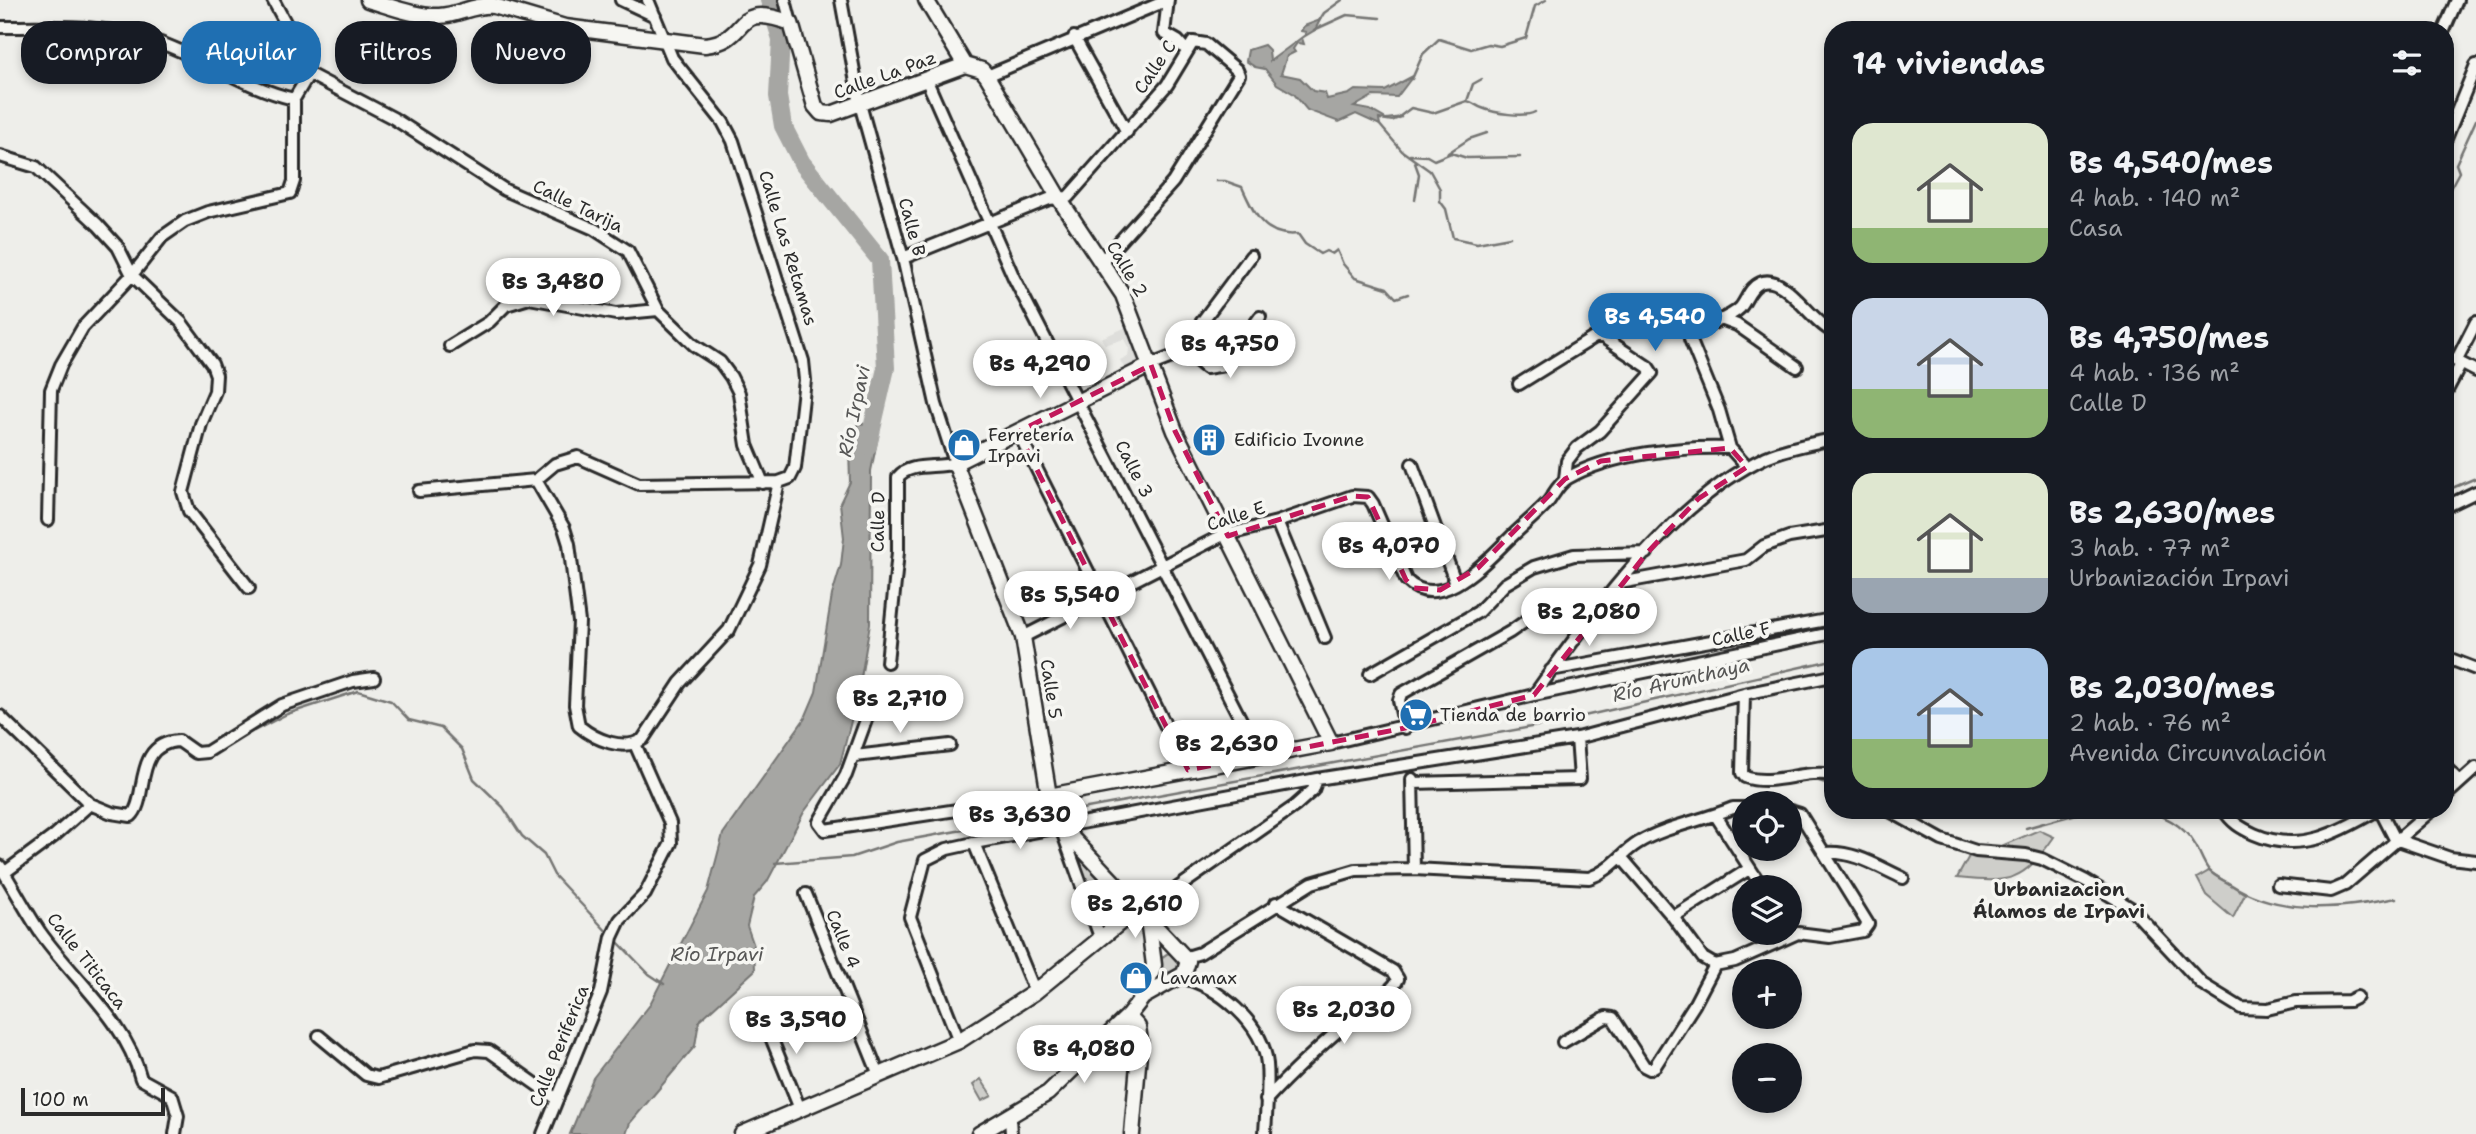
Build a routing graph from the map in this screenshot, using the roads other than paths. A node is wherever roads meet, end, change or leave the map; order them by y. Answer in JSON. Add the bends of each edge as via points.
{"nodes":[{"id":1,"x":273,"y":0,"type":"edge"},
{"id":2,"x":368,"y":0,"type":"edge"},
{"id":3,"x":621,"y":0,"type":"edge"},
{"id":4,"x":648,"y":0,"type":"edge"},
{"id":5,"x":786,"y":0,"type":"edge"},
{"id":6,"x":841,"y":0,"type":"edge"},
{"id":7,"x":926,"y":0,"type":"edge"},
{"id":8,"x":1168,"y":0,"type":"edge"},
{"id":9,"x":2457,"y":0,"type":"edge"},
{"id":10,"x":655,"y":16,"type":"junction"},
{"id":11,"x":284,"y":21,"type":"edge"},
{"id":12,"x":2448,"y":21,"type":"edge"},
{"id":13,"x":788,"y":22,"type":"junction"},
{"id":14,"x":0,"y":27,"type":"edge"},
{"id":15,"x":1074,"y":37,"type":"junction"},
{"id":16,"x":662,"y":39,"type":"junction"},
{"id":17,"x":1186,"y":50,"type":"junction"},
{"id":18,"x":965,"y":65,"type":"junction"},
{"id":19,"x":2476,"y":65,"type":"edge"},
{"id":20,"x":987,"y":76,"type":"junction"},
{"id":21,"x":321,"y":80,"type":"edge"},
{"id":22,"x":927,"y":81,"type":"junction"},
{"id":23,"x":303,"y":84,"type":"edge"},
{"id":24,"x":294,"y":99,"type":"junction"},
{"id":25,"x":860,"y":104,"type":"junction"},
{"id":26,"x":2454,"y":119,"type":"edge"},
{"id":27,"x":1127,"y":132,"type":"junction"},
{"id":28,"x":0,"y":156,"type":"edge"},
{"id":29,"x":1060,"y":200,"type":"junction"},
{"id":30,"x":989,"y":223,"type":"junction"},
{"id":31,"x":1251,"y":256,"type":"dead end"},
{"id":32,"x":903,"y":258,"type":"junction"},
{"id":33,"x":1101,"y":262,"type":"junction"},
{"id":34,"x":132,"y":275,"type":"junction"},
{"id":35,"x":658,"y":310,"type":"junction"},
{"id":36,"x":1259,"y":317,"type":"dead end"},
{"id":37,"x":1721,"y":319,"type":"junction"},
{"id":38,"x":2476,"y":321,"type":"edge"},
{"id":39,"x":1824,"y":326,"type":"edge"},
{"id":40,"x":450,"y":346,"type":"dead end"},
{"id":41,"x":1182,"y":348,"type":"junction"},
{"id":42,"x":2454,"y":360,"type":"edge"},
{"id":43,"x":2458,"y":362,"type":"junction"},
{"id":44,"x":1151,"y":365,"type":"junction"},
{"id":45,"x":1797,"y":367,"type":"dead end"},
{"id":46,"x":2454,"y":372,"type":"edge"},
{"id":47,"x":2476,"y":372,"type":"edge"},
{"id":48,"x":1519,"y":384,"type":"dead end"},
{"id":49,"x":1079,"y":400,"type":"junction"},
{"id":50,"x":1018,"y":432,"type":"junction"},
{"id":51,"x":1824,"y":441,"type":"edge"},
{"id":52,"x":1730,"y":448,"type":"junction"},
{"id":53,"x":955,"y":463,"type":"junction"},
{"id":54,"x":1412,"y":464,"type":"dead end"},
{"id":55,"x":1746,"y":467,"type":"junction"},
{"id":56,"x":1565,"y":479,"type":"junction"},
{"id":57,"x":536,"y":481,"type":"junction"},
{"id":58,"x":763,"y":482,"type":"junction"},
{"id":59,"x":779,"y":482,"type":"junction"},
{"id":60,"x":419,"y":491,"type":"dead end"},
{"id":61,"x":2476,"y":492,"type":"edge"},
{"id":62,"x":2454,"y":503,"type":"edge"},
{"id":63,"x":48,"y":520,"type":"dead end"},
{"id":64,"x":1277,"y":522,"type":"junction"},
{"id":65,"x":1824,"y":532,"type":"edge"},
{"id":66,"x":1227,"y":535,"type":"junction"},
{"id":67,"x":1647,"y":553,"type":"junction"},
{"id":68,"x":1164,"y":566,"type":"junction"},
{"id":69,"x":1620,"y":583,"type":"junction"},
{"id":70,"x":1456,"y":584,"type":"junction"},
{"id":71,"x":249,"y":588,"type":"dead end"},
{"id":72,"x":1103,"y":596,"type":"junction"},
{"id":73,"x":1537,"y":613,"type":"dead end"},
{"id":74,"x":1824,"y":619,"type":"edge"},
{"id":75,"x":1824,"y":635,"type":"edge"},
{"id":76,"x":1023,"y":637,"type":"junction"},
{"id":77,"x":1325,"y":638,"type":"dead end"},
{"id":78,"x":2454,"y":660,"type":"edge"},
{"id":79,"x":887,"y":662,"type":"dead end"},
{"id":80,"x":2476,"y":668,"type":"edge"},
{"id":81,"x":1552,"y":670,"type":"junction"},
{"id":82,"x":1370,"y":674,"type":"dead end"},
{"id":83,"x":374,"y":678,"type":"dead end"},
{"id":84,"x":1824,"y":678,"type":"edge"},
{"id":85,"x":940,"y":694,"type":"dead end"},
{"id":86,"x":1744,"y":694,"type":"junction"},
{"id":87,"x":1534,"y":695,"type":"junction"},
{"id":88,"x":0,"y":716,"type":"edge"},
{"id":89,"x":1405,"y":728,"type":"junction"},
{"id":90,"x":1577,"y":738,"type":"junction"},
{"id":91,"x":1331,"y":743,"type":"junction"},
{"id":92,"x":635,"y":744,"type":"junction"},
{"id":93,"x":950,"y":745,"type":"dead end"},
{"id":94,"x":855,"y":756,"type":"junction"},
{"id":95,"x":1259,"y":757,"type":"junction"},
{"id":96,"x":1411,"y":766,"type":"junction"},
{"id":97,"x":2476,"y":768,"type":"edge"},
{"id":98,"x":1188,"y":770,"type":"junction"},
{"id":99,"x":1824,"y":774,"type":"edge"},
{"id":100,"x":2454,"y":776,"type":"edge"},
{"id":101,"x":1317,"y":779,"type":"junction"},
{"id":102,"x":2459,"y":781,"type":"junction"},
{"id":103,"x":1412,"y":783,"type":"junction"},
{"id":104,"x":2454,"y":786,"type":"edge"},
{"id":105,"x":90,"y":804,"type":"junction"},
{"id":106,"x":1732,"y":808,"type":"edge"},
{"id":107,"x":1055,"y":813,"type":"junction"},
{"id":108,"x":1716,"y":816,"type":"junction"},
{"id":109,"x":1802,"y":817,"type":"edge"},
{"id":110,"x":1904,"y":819,"type":"edge"},
{"id":111,"x":2229,"y":819,"type":"edge"},
{"id":112,"x":2361,"y":819,"type":"edge"},
{"id":113,"x":2384,"y":819,"type":"edge"},
{"id":114,"x":2424,"y":819,"type":"edge"},
{"id":115,"x":2395,"y":839,"type":"junction"},
{"id":116,"x":974,"y":843,"type":"junction"},
{"id":117,"x":1825,"y":853,"type":"junction"},
{"id":118,"x":1622,"y":858,"type":"junction"},
{"id":119,"x":2476,"y":862,"type":"edge"},
{"id":120,"x":1414,"y":869,"type":"junction"},
{"id":121,"x":1749,"y":869,"type":"junction"},
{"id":122,"x":2,"y":870,"type":"edge"},
{"id":123,"x":1753,"y":875,"type":"edge"},
{"id":124,"x":1903,"y":878,"type":"dead end"},
{"id":125,"x":2278,"y":885,"type":"dead end"},
{"id":126,"x":806,"y":894,"type":"dead end"},
{"id":127,"x":1276,"y":903,"type":"junction"},
{"id":128,"x":1143,"y":913,"type":"junction"},
{"id":129,"x":1673,"y":917,"type":"junction"},
{"id":130,"x":1802,"y":934,"type":"edge"},
{"id":131,"x":1100,"y":937,"type":"junction"},
{"id":132,"x":1771,"y":945,"type":"edge"},
{"id":133,"x":1174,"y":946,"type":"junction"},
{"id":134,"x":1187,"y":957,"type":"junction"},
{"id":135,"x":1154,"y":961,"type":"junction"},
{"id":136,"x":1715,"y":965,"type":"junction"},
{"id":137,"x":1176,"y":978,"type":"junction"},
{"id":138,"x":1035,"y":992,"type":"junction"},
{"id":139,"x":1143,"y":997,"type":"junction"},
{"id":140,"x":2357,"y":997,"type":"dead end"},
{"id":141,"x":762,"y":1015,"type":"dead end"},
{"id":142,"x":1128,"y":1016,"type":"junction"},
{"id":143,"x":319,"y":1036,"type":"dead end"},
{"id":144,"x":959,"y":1041,"type":"junction"},
{"id":145,"x":1563,"y":1041,"type":"dead end"},
{"id":146,"x":879,"y":1075,"type":"junction"},
{"id":147,"x":557,"y":1099,"type":"junction"},
{"id":148,"x":1266,"y":1100,"type":"junction"},
{"id":149,"x":800,"y":1109,"type":"junction"},
{"id":150,"x":1010,"y":1118,"type":"junction"},
{"id":151,"x":175,"y":1134,"type":"edge"},
{"id":152,"x":543,"y":1134,"type":"edge"},
{"id":153,"x":742,"y":1134,"type":"edge"},
{"id":154,"x":979,"y":1134,"type":"edge"},
{"id":155,"x":1011,"y":1134,"type":"edge"},
{"id":156,"x":1132,"y":1134,"type":"edge"},
{"id":157,"x":1265,"y":1134,"type":"edge"}],
"edges":[{"from":1,"to":11,"type":"street"},
{"from":2,"to":16,"type":"main road","via":[[429,16],[494,6],[565,27]]},
{"from":3,"to":10,"type":"street"},
{"from":4,"to":10,"type":"street","name":"Calle Las Retamas"},
{"from":5,"to":13,"type":"street"},
{"from":6,"to":25,"type":"street","name":"Calle B"},
{"from":7,"to":18,"type":"main road"},
{"from":8,"to":15,"type":"street"},
{"from":8,"to":17,"type":"street","via":[[1164,33]]},
{"from":9,"to":12,"type":"street"},
{"from":10,"to":16,"type":"street","name":"Calle Las Retamas"},
{"from":13,"to":16,"type":"main road","via":[[757,14],[718,44]]},
{"from":13,"to":25,"type":"main road","name":"Calle La Paz","via":[[821,113]]},
{"from":14,"to":24,"type":"street","via":[[94,29],[135,35]]},
{"from":15,"to":20,"type":"street"},
{"from":15,"to":27,"type":"street"},
{"from":16,"to":59,"type":"street","name":"Calle Las Retamas","via":[[733,141],[803,361],[795,468],[790,478]]},
{"from":17,"to":27,"type":"street","name":"Calle C","via":[[1167,85]]},
{"from":17,"to":33,"type":"street","name":"Calle C","via":[[1194,42],[1206,44],[1239,75],[1173,182]]},
{"from":18,"to":20,"type":"main road","via":[[982,69]]},
{"from":18,"to":22,"type":"main road","name":"Calle La Paz"},
{"from":19,"to":26,"type":"street"},
{"from":20,"to":29,"type":"main road","name":"Calle 2"},
{"from":21,"to":35,"type":"street","name":"Calle Tarija","via":[[393,118],[505,190],[617,243],[636,263]]},
{"from":22,"to":25,"type":"main road","name":"Calle La Paz"},
{"from":22,"to":30,"type":"street","name":"Calle 3"},
{"from":23,"to":24,"type":"street"},
{"from":24,"to":34,"type":"street","via":[[290,193],[185,221],[162,237]]},
{"from":25,"to":32,"type":"street","name":"Calle B"},
{"from":27,"to":29,"type":"street","name":"Calle C","via":[[1068,197]]},
{"from":28,"to":34,"type":"street","via":[[36,167],[118,247]]},
{"from":29,"to":30,"type":"street","name":"Calle C","via":[[1049,199]]},
{"from":29,"to":33,"type":"main road","name":"Calle 2"},
{"from":30,"to":32,"type":"street","name":"Calle C"},
{"from":30,"to":49,"type":"street","name":"Calle 3"},
{"from":31,"to":41,"type":"street","name":"Calle D"},
{"from":32,"to":53,"type":"street","name":"Calle B","via":[[936,404]]},
{"from":33,"to":44,"type":"main road","name":"Calle 2","via":[[1130,309]]},
{"from":34,"to":63,"type":"street","via":[[83,327],[51,390]]},
{"from":34,"to":71,"type":"street","via":[[181,322],[212,364],[215,391],[183,492],[188,511]]},
{"from":35,"to":40,"type":"street","via":[[616,314],[516,299]]},
{"from":35,"to":58,"type":"street","name":"Calle Tarija","via":[[694,345],[720,362],[731,377],[739,393],[747,445]]},
{"from":36,"to":41,"type":"street","via":[[1225,365],[1206,368]]},
{"from":37,"to":39,"type":"street","via":[[1739,309],[1751,290],[1770,281],[1783,284]]},
{"from":37,"to":45,"type":"street"},
{"from":37,"to":52,"type":"street","via":[[1698,328],[1690,339]]},
{"from":38,"to":43,"type":"street"},
{"from":41,"to":44,"type":"street","name":"Calle D","via":[[1177,355]]},
{"from":42,"to":43,"type":"street"},
{"from":43,"to":46,"type":"street"},
{"from":43,"to":47,"type":"street"},
{"from":44,"to":49,"type":"main road","name":"Calle D"},
{"from":44,"to":66,"type":"main road","name":"Calle 2","via":[[1175,431]]},
{"from":48,"to":56,"type":"street","via":[[1595,337],[1603,337],[1651,373],[1600,431],[1577,448],[1567,461]]},
{"from":49,"to":50,"type":"main road","name":"Calle D"},
{"from":49,"to":68,"type":"street","name":"Calle 3"},
{"from":50,"to":53,"type":"main road","name":"Calle D"},
{"from":50,"to":72,"type":"street"},
{"from":51,"to":55,"type":"street","via":[[1769,455]]},
{"from":52,"to":55,"type":"street"},
{"from":52,"to":56,"type":"street","via":[[1601,461]]},
{"from":53,"to":76,"type":"main road","name":"Calle 5"},
{"from":53,"to":79,"type":"street","name":"Calle D","via":[[910,468],[898,477],[898,552]]},
{"from":54,"to":70,"type":"street"},
{"from":55,"to":67,"type":"street","via":[[1698,499]]},
{"from":56,"to":70,"type":"street","via":[[1548,502]]},
{"from":57,"to":58,"type":"street","via":[[555,464],[578,457],[639,484]]},
{"from":57,"to":60,"type":"street"},
{"from":57,"to":92,"type":"street","via":[[569,544],[579,622],[575,705],[579,726],[608,741]]},
{"from":58,"to":59,"type":"street"},
{"from":59,"to":92,"type":"street","via":[[760,565],[729,630],[680,683]]},
{"from":61,"to":62,"type":"street"},
{"from":64,"to":66,"type":"street","name":"Calle E"},
{"from":64,"to":70,"type":"street","name":"Calle E","via":[[1352,496],[1368,497],[1398,566],[1414,588],[1440,590]]},
{"from":64,"to":77,"type":"street"},
{"from":65,"to":69,"type":"street","via":[[1777,541],[1746,560]]},
{"from":66,"to":68,"type":"street","name":"Calle E"},
{"from":66,"to":91,"type":"main road","name":"Calle 2"},
{"from":67,"to":69,"type":"street"},
{"from":67,"to":82,"type":"street","via":[[1574,555],[1534,567],[1505,584],[1478,612]]},
{"from":68,"to":72,"type":"street","name":"Calle E"},
{"from":68,"to":95,"type":"street","name":"Calle 3"},
{"from":69,"to":81,"type":"street"},
{"from":72,"to":76,"type":"street","name":"Calle E"},
{"from":72,"to":98,"type":"street"},
{"from":73,"to":89,"type":"street","via":[[1401,694]]},
{"from":74,"to":81,"type":"street"},
{"from":75,"to":87,"type":"street","name":"Calle F"},
{"from":76,"to":107,"type":"main road","name":"Calle 5"},
{"from":78,"to":80,"type":"street"},
{"from":81,"to":87,"type":"street"},
{"from":83,"to":105,"type":"street","via":[[282,705],[206,752],[196,753],[180,741],[169,743],[144,768],[131,816]]},
{"from":84,"to":86,"type":"street"},
{"from":85,"to":94,"type":"street","via":[[872,700]]},
{"from":86,"to":90,"type":"street"},
{"from":86,"to":99,"type":"street","via":[[1745,777]]},
{"from":87,"to":89,"type":"street","name":"Calle F"},
{"from":88,"to":105,"type":"street"},
{"from":89,"to":91,"type":"street","name":"Calle F"},
{"from":90,"to":96,"type":"street"},
{"from":90,"to":103,"type":"street","via":[[1580,779]]},
{"from":91,"to":95,"type":"main road"},
{"from":92,"to":147,"type":"street","name":"Calle Periferica","via":[[670,823],[671,843],[645,894],[620,920],[612,937],[601,992]]},
{"from":93,"to":94,"type":"street"},
{"from":94,"to":107,"type":"street","via":[[819,822],[825,830]]},
{"from":95,"to":98,"type":"main road"},
{"from":96,"to":101,"type":"street"},
{"from":96,"to":103,"type":"street"},
{"from":97,"to":102,"type":"street"},
{"from":98,"to":107,"type":"main road"},
{"from":100,"to":102,"type":"street"},
{"from":101,"to":107,"type":"street"},
{"from":101,"to":128,"type":"street","via":[[1295,806]]},
{"from":102,"to":104,"type":"street"},
{"from":103,"to":120,"type":"street"},
{"from":105,"to":122,"type":"street","via":[[54,836]]},
{"from":106,"to":108,"type":"street"},
{"from":107,"to":116,"type":"street"},
{"from":107,"to":128,"type":"main road"},
{"from":107,"to":131,"type":"street"},
{"from":108,"to":118,"type":"street","via":[[1654,836]]},
{"from":108,"to":121,"type":"street"},
{"from":109,"to":117,"type":"street"},
{"from":110,"to":140,"type":"street","via":[[1942,840],[1976,851],[2034,857],[2086,881],[2131,908],[2202,984],[2241,1008]]},
{"from":111,"to":112,"type":"street","via":[[2248,831],[2294,844],[2331,834]]},
{"from":113,"to":115,"type":"street"},
{"from":114,"to":115,"type":"street"},
{"from":115,"to":119,"type":"street"},
{"from":115,"to":125,"type":"street","via":[[2345,885],[2331,891]]},
{"from":116,"to":138,"type":"street"},
{"from":116,"to":144,"type":"street","via":[[925,860],[910,917]]},
{"from":117,"to":124,"type":"street","via":[[1863,859]]},
{"from":117,"to":130,"type":"street","via":[[1868,924],[1852,934]]},
{"from":118,"to":120,"type":"street","via":[[1601,875],[1589,878]]},
{"from":118,"to":129,"type":"street"},
{"from":120,"to":127,"type":"street","via":[[1337,873]]},
{"from":121,"to":123,"type":"street"},
{"from":121,"to":129,"type":"street"},
{"from":122,"to":151,"type":"street","name":"Calle Titicaca","via":[[41,932],[124,1036],[136,1056],[141,1079],[172,1096],[178,1116]]},
{"from":126,"to":146,"type":"street","name":"Calle 4"},
{"from":127,"to":134,"type":"street"},
{"from":127,"to":148,"type":"street","via":[[1393,971],[1398,979],[1390,991],[1373,1000],[1295,1068]]},
{"from":128,"to":131,"type":"main road"},
{"from":128,"to":133,"type":"main road"},
{"from":128,"to":135,"type":"main road"},
{"from":129,"to":136,"type":"street","via":[[1703,958]]},
{"from":131,"to":138,"type":"main road"},
{"from":132,"to":136,"type":"street"},
{"from":133,"to":134,"type":"main road"},
{"from":133,"to":135,"type":"main road","via":[[1162,949]]},
{"from":134,"to":137,"type":"main road","via":[[1188,966]]},
{"from":135,"to":137,"type":"main road","via":[[1158,974]]},
{"from":135,"to":139,"type":"main road"},
{"from":136,"to":145,"type":"street","via":[[1650,1069],[1613,1018],[1606,1017]]},
{"from":137,"to":139,"type":"main road"},
{"from":137,"to":148,"type":"street","via":[[1199,981],[1236,1007],[1263,1045]]},
{"from":138,"to":144,"type":"main road"},
{"from":139,"to":142,"type":"main road"},
{"from":141,"to":149,"type":"street"},
{"from":142,"to":150,"type":"main road","via":[[1064,1080]]},
{"from":142,"to":156,"type":"main road","via":[[1138,1027],[1140,1041]]},
{"from":143,"to":147,"type":"street","via":[[366,1075],[379,1078],[475,1050],[489,1051]]},
{"from":144,"to":146,"type":"main road"},
{"from":146,"to":149,"type":"main road"},
{"from":147,"to":152,"type":"street","name":"Calle Periferica"},
{"from":148,"to":157,"type":"street"},
{"from":149,"to":153,"type":"main road"},
{"from":150,"to":154,"type":"main road"},
{"from":150,"to":155,"type":"street"}]}
